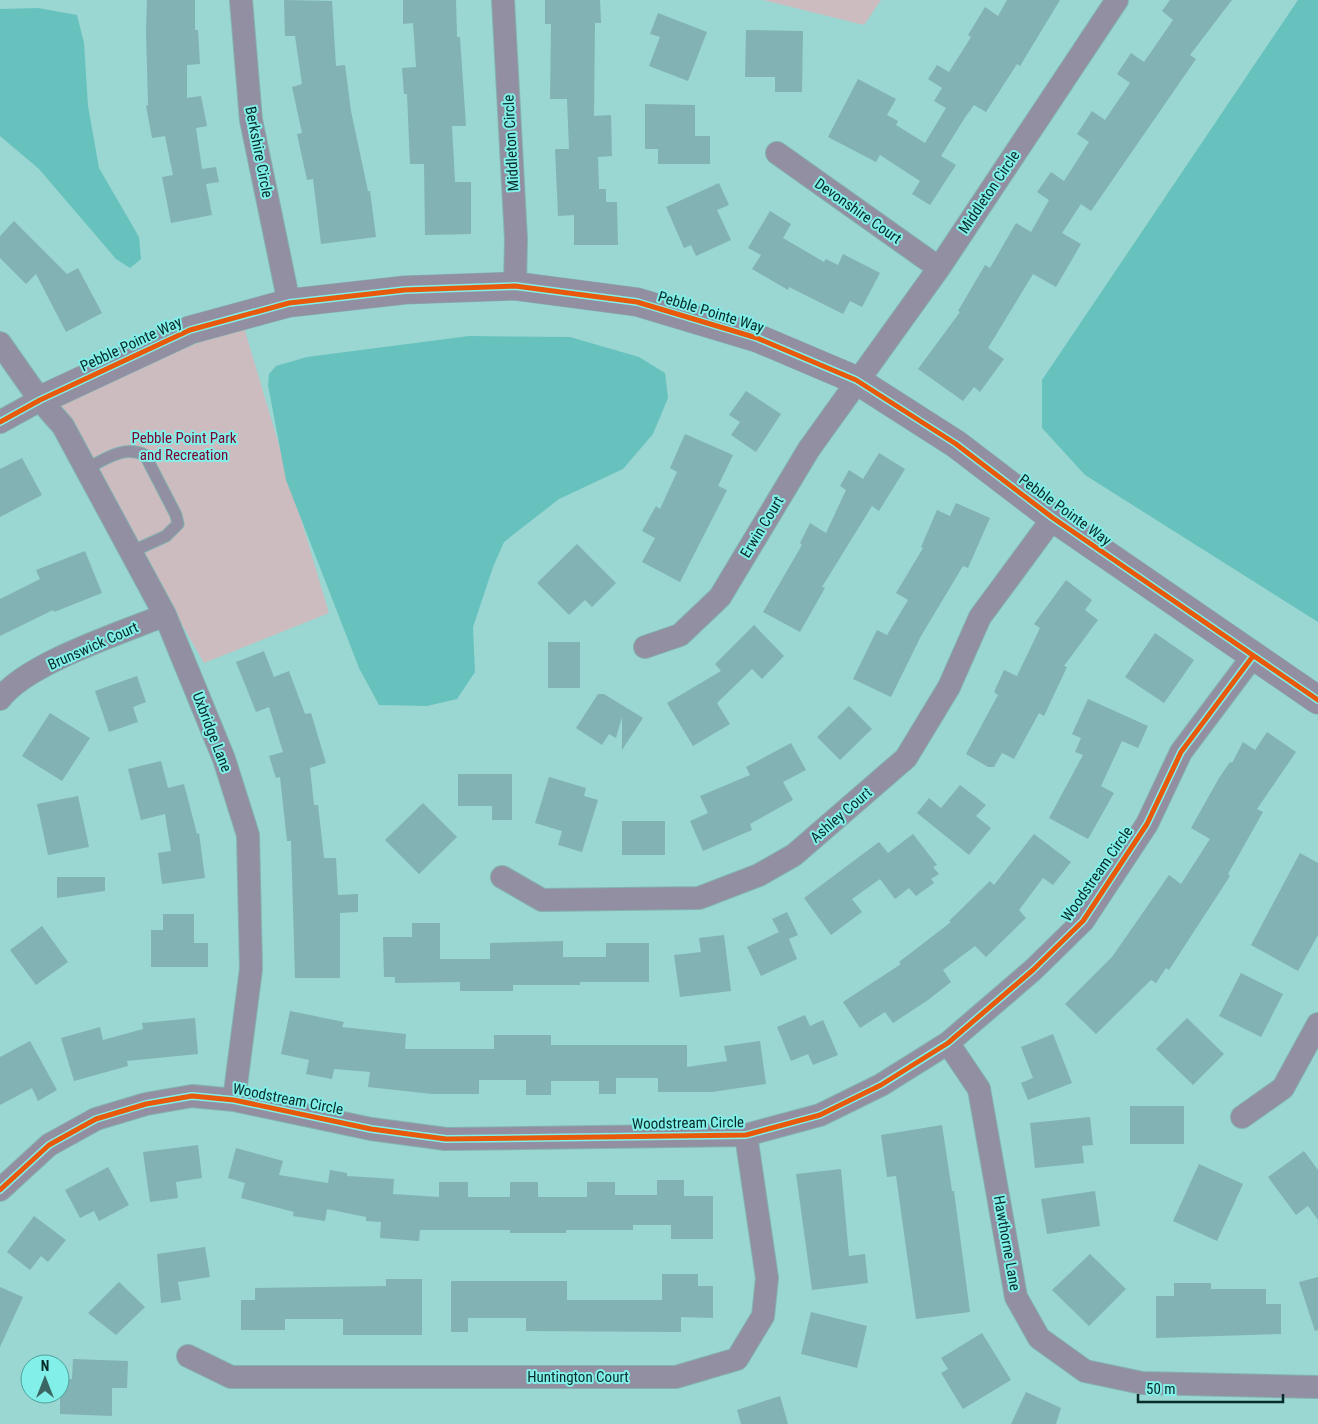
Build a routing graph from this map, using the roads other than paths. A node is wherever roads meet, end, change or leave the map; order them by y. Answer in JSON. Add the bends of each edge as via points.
{"nodes":[{"id":1,"x":241,"y":0,"type":"edge"},
{"id":2,"x":502,"y":0,"type":"edge"},
{"id":3,"x":1117,"y":0,"type":"edge"},
{"id":4,"x":777,"y":153,"type":"dead end"},
{"id":5,"x":939,"y":268,"type":"junction"},
{"id":6,"x":515,"y":286,"type":"junction"},
{"id":7,"x":289,"y":304,"type":"junction"},
{"id":8,"x":0,"y":342,"type":"edge"},
{"id":9,"x":856,"y":380,"type":"junction"},
{"id":10,"x":40,"y":400,"type":"junction"},
{"id":11,"x":0,"y":422,"type":"edge"},
{"id":12,"x":86,"y":469,"type":"junction"},
{"id":13,"x":1053,"y":518,"type":"junction"},
{"id":14,"x":131,"y":552,"type":"junction"},
{"id":15,"x":165,"y":615,"type":"junction"},
{"id":16,"x":645,"y":647,"type":"dead end"},
{"id":17,"x":1253,"y":656,"type":"junction"},
{"id":18,"x":0,"y":699,"type":"edge"},
{"id":19,"x":1318,"y":700,"type":"edge"},
{"id":20,"x":502,"y":877,"type":"dead end"},
{"id":21,"x":1318,"y":1024,"type":"edge"},
{"id":22,"x":948,"y":1043,"type":"junction"},
{"id":23,"x":234,"y":1100,"type":"junction"},
{"id":24,"x":1242,"y":1117,"type":"dead end"},
{"id":25,"x":746,"y":1135,"type":"junction"},
{"id":26,"x":0,"y":1190,"type":"edge"},
{"id":27,"x":188,"y":1356,"type":"dead end"},
{"id":28,"x":1318,"y":1386,"type":"edge"}],
"edges":[{"from":1,"to":7,"type":"street","name":"Berkshire Circle","via":[[251,120]]},
{"from":2,"to":6,"type":"street","name":"Middleton Circle","via":[[516,239]]},
{"from":3,"to":5,"type":"street","name":"Middleton Circle"},
{"from":4,"to":5,"type":"street","name":"Devonshire Court"},
{"from":5,"to":9,"type":"street","name":"Middleton Circle"},
{"from":6,"to":7,"type":"street","name":"Pebble Pointe Way","via":[[404,290]]},
{"from":6,"to":9,"type":"street","name":"Pebble Pointe Way","via":[[637,302],[757,338]]},
{"from":7,"to":10,"type":"street","name":"Pebble Pointe Way","via":[[190,330]]},
{"from":8,"to":10,"type":"street"},
{"from":9,"to":13,"type":"street","name":"Pebble Pointe Way","via":[[956,444]]},
{"from":9,"to":16,"type":"street","name":"Erwin Court","via":[[809,448],[720,597],[680,635]]},
{"from":10,"to":11,"type":"street"},
{"from":10,"to":12,"type":"street","name":"Uxbridge Lane","via":[[64,426]]},
{"from":12,"to":14,"type":"street","name":"Uxbridge Lane"},
{"from":12,"to":14,"type":"lane","via":[[120,452],[145,455],[178,524],[166,536]]},
{"from":13,"to":17,"type":"street","name":"Pebble Pointe Way"},
{"from":13,"to":20,"type":"street","name":"Ashley Court","via":[[980,617],[949,687],[906,758],[794,854],[759,876],[699,898],[542,900]]},
{"from":14,"to":15,"type":"street","name":"Uxbridge Lane"},
{"from":15,"to":18,"type":"street","name":"Brunswick Court","via":[[54,660],[8,689]]},
{"from":15,"to":23,"type":"street","name":"Uxbridge Lane","via":[[224,759],[248,835],[250,969]]},
{"from":17,"to":19,"type":"street","name":"Pebble Pointe Way"},
{"from":17,"to":22,"type":"street","name":"Woodstream Circle","via":[[1181,752],[1147,824],[1083,922]]},
{"from":21,"to":24,"type":"street","via":[[1283,1088]]},
{"from":22,"to":25,"type":"street","name":"Woodstream Circle","via":[[881,1085],[820,1114]]},
{"from":22,"to":28,"type":"street","name":"Hawthorne Lane","via":[[979,1089],[1016,1297],[1039,1338],[1085,1371],[1142,1383]]},
{"from":23,"to":25,"type":"street","name":"Woodstream Circle","via":[[371,1129],[446,1139]]},
{"from":23,"to":26,"type":"street","name":"Woodstream Circle","via":[[192,1096],[146,1104],[96,1119],[49,1145]]},
{"from":25,"to":27,"type":"street","name":"Huntington Court","via":[[768,1278],[764,1316],[737,1359],[676,1377],[231,1377]]}]}
